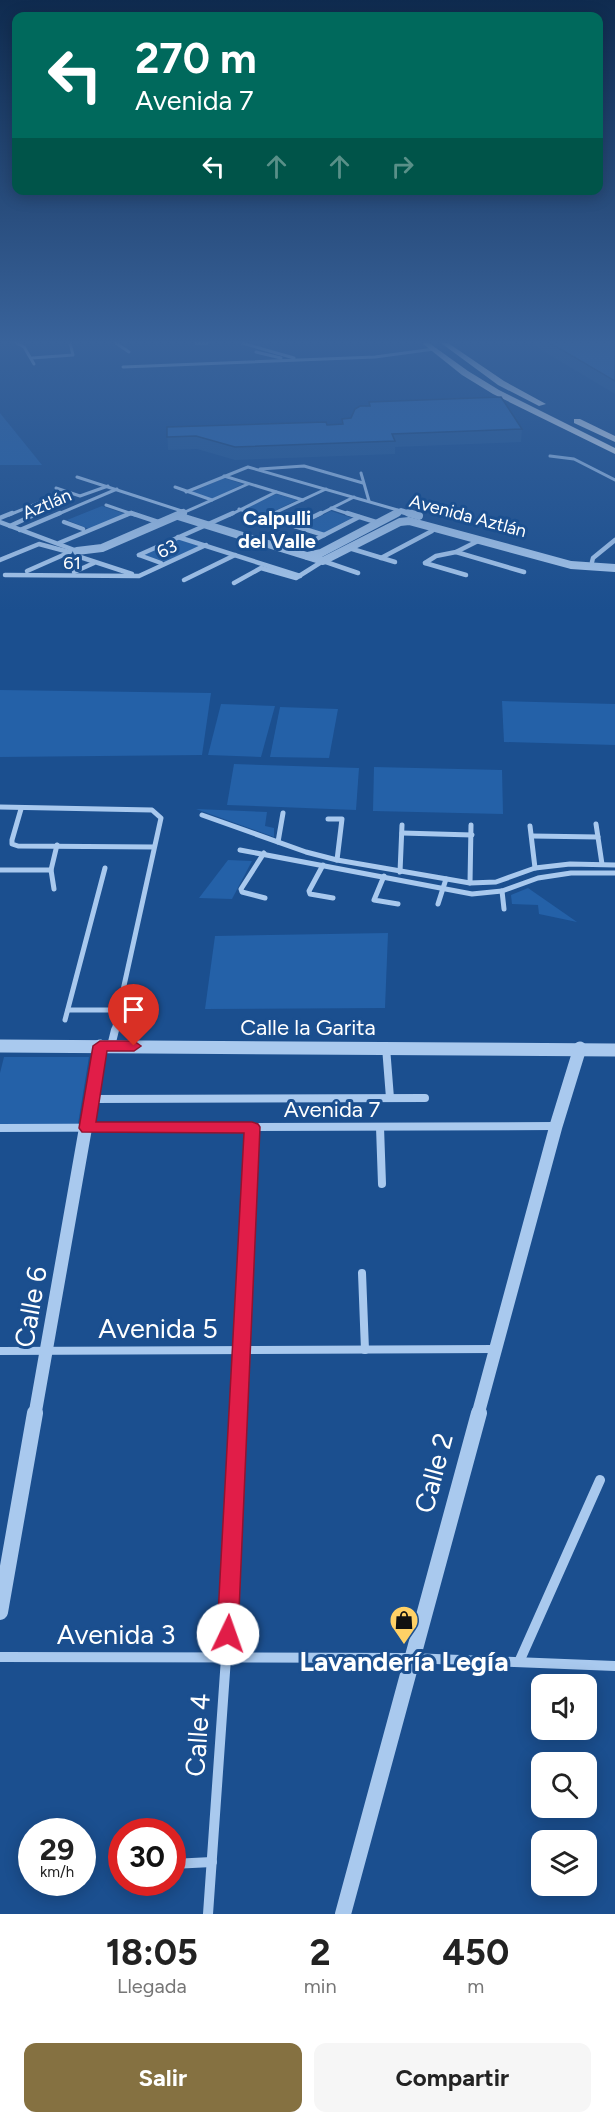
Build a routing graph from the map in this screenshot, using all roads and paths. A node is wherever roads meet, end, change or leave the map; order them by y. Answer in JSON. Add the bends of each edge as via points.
{"nodes":[{"id":1,"x":577,"y":432,"type":"edge"},
{"id":2,"x":601,"y":432,"type":"edge"},
{"id":3,"x":615,"y":439,"type":"edge"},
{"id":4,"x":615,"y":451,"type":"edge"},
{"id":5,"x":550,"y":456,"type":"dead end"},
{"id":6,"x":257,"y":469,"type":"junction"},
{"id":7,"x":361,"y":473,"type":"dead end"},
{"id":8,"x":223,"y":476,"type":"junction"},
{"id":9,"x":77,"y":477,"type":"dead end"},
{"id":10,"x":615,"y":480,"type":"edge"},
{"id":11,"x":363,"y":483,"type":"junction"},
{"id":12,"x":248,"y":484,"type":"junction"},
{"id":13,"x":108,"y":486,"type":"junction"},
{"id":14,"x":56,"y":488,"type":"dead end"},
{"id":15,"x":117,"y":488,"type":"junction"},
{"id":16,"x":175,"y":488,"type":"dead end"},
{"id":17,"x":327,"y":489,"type":"junction"},
{"id":18,"x":186,"y":492,"type":"junction"},
{"id":19,"x":276,"y":492,"type":"junction"},
{"id":20,"x":354,"y":497,"type":"junction"},
{"id":21,"x":48,"y":499,"type":"dead end"},
{"id":22,"x":213,"y":500,"type":"junction"},
{"id":23,"x":303,"y":500,"type":"junction"},
{"id":24,"x":369,"y":501,"type":"junction"},
{"id":25,"x":106,"y":505,"type":"dead end"},
{"id":26,"x":25,"y":508,"type":"junction"},
{"id":27,"x":331,"y":508,"type":"junction"},
{"id":28,"x":239,"y":509,"type":"junction"},
{"id":29,"x":401,"y":512,"type":"junction"},
{"id":30,"x":131,"y":513,"type":"junction"},
{"id":31,"x":186,"y":515,"type":"junction"},
{"id":32,"x":267,"y":517,"type":"junction"},
{"id":33,"x":359,"y":517,"type":"junction"},
{"id":34,"x":0,"y":520,"type":"edge"},
{"id":35,"x":216,"y":521,"type":"junction"},
{"id":36,"x":64,"y":522,"type":"dead end"},
{"id":37,"x":161,"y":523,"type":"junction"},
{"id":38,"x":378,"y":523,"type":"junction"},
{"id":39,"x":431,"y":525,"type":"junction"},
{"id":40,"x":10,"y":526,"type":"junction"},
{"id":41,"x":207,"y":526,"type":"junction"},
{"id":42,"x":295,"y":526,"type":"junction"},
{"id":43,"x":389,"y":527,"type":"junction"},
{"id":44,"x":20,"y":530,"type":"junction"},
{"id":45,"x":324,"y":535,"type":"junction"},
{"id":46,"x":178,"y":537,"type":"junction"},
{"id":47,"x":480,"y":539,"type":"junction"},
{"id":48,"x":615,"y":540,"type":"edge"},
{"id":49,"x":54,"y":541,"type":"junction"},
{"id":50,"x":59,"y":543,"type":"junction"},
{"id":51,"x":206,"y":545,"type":"junction"},
{"id":52,"x":300,"y":547,"type":"junction"},
{"id":53,"x":349,"y":548,"type":"junction"},
{"id":54,"x":293,"y":552,"type":"junction"},
{"id":55,"x":456,"y":552,"type":"junction"},
{"id":56,"x":74,"y":553,"type":"junction"},
{"id":57,"x":235,"y":555,"type":"junction"},
{"id":58,"x":322,"y":557,"type":"junction"},
{"id":59,"x":381,"y":558,"type":"junction"},
{"id":60,"x":0,"y":560,"type":"edge"},
{"id":61,"x":161,"y":562,"type":"dead end"},
{"id":62,"x":395,"y":562,"type":"dead end"},
{"id":63,"x":592,"y":562,"type":"junction"},
{"id":64,"x":94,"y":563,"type":"junction"},
{"id":65,"x":615,"y":563,"type":"edge"},
{"id":66,"x":615,"y":568,"type":"edge"},
{"id":67,"x":27,"y":571,"type":"dead end"},
{"id":68,"x":524,"y":572,"type":"dead end"},
{"id":69,"x":74,"y":573,"type":"dead end"},
{"id":70,"x":358,"y":573,"type":"dead end"},
{"id":71,"x":5,"y":575,"type":"dead end"},
{"id":72,"x":466,"y":575,"type":"dead end"},
{"id":73,"x":138,"y":576,"type":"junction"},
{"id":74,"x":300,"y":576,"type":"junction"},
{"id":75,"x":184,"y":580,"type":"dead end"},
{"id":76,"x":234,"y":583,"type":"dead end"},
{"id":77,"x":0,"y":807,"type":"edge"},
{"id":78,"x":21,"y":809,"type":"junction"},
{"id":79,"x":283,"y":813,"type":"dead end"},
{"id":80,"x":202,"y":815,"type":"dead end"},
{"id":81,"x":328,"y":819,"type":"dead end"},
{"id":82,"x":596,"y":824,"type":"dead end"},
{"id":83,"x":402,"y":825,"type":"dead end"},
{"id":84,"x":471,"y":825,"type":"dead end"},
{"id":85,"x":530,"y":826,"type":"dead end"},
{"id":86,"x":402,"y":833,"type":"junction"},
{"id":87,"x":472,"y":835,"type":"junction"},
{"id":88,"x":532,"y":836,"type":"junction"},
{"id":89,"x":598,"y":837,"type":"junction"},
{"id":90,"x":278,"y":842,"type":"junction"},
{"id":91,"x":57,"y":845,"type":"junction"},
{"id":92,"x":154,"y":847,"type":"junction"},
{"id":93,"x":240,"y":850,"type":"dead end"},
{"id":94,"x":306,"y":852,"type":"junction"},
{"id":95,"x":264,"y":853,"type":"junction"},
{"id":96,"x":298,"y":859,"type":"junction"},
{"id":97,"x":337,"y":860,"type":"junction"},
{"id":98,"x":602,"y":864,"type":"junction"},
{"id":99,"x":322,"y":865,"type":"junction"},
{"id":100,"x":615,"y":865,"type":"edge"},
{"id":101,"x":105,"y":868,"type":"dead end"},
{"id":102,"x":535,"y":868,"type":"junction"},
{"id":103,"x":0,"y":870,"type":"edge"},
{"id":104,"x":51,"y":870,"type":"junction"},
{"id":105,"x":400,"y":872,"type":"junction"},
{"id":106,"x":615,"y":873,"type":"edge"},
{"id":107,"x":384,"y":876,"type":"junction"},
{"id":108,"x":446,"y":879,"type":"junction"},
{"id":109,"x":470,"y":883,"type":"junction"},
{"id":110,"x":443,"y":888,"type":"junction"},
{"id":111,"x":54,"y":889,"type":"dead end"},
{"id":112,"x":502,"y":891,"type":"junction"},
{"id":113,"x":265,"y":898,"type":"dead end"},
{"id":114,"x":333,"y":898,"type":"dead end"},
{"id":115,"x":398,"y":904,"type":"dead end"},
{"id":116,"x":438,"y":904,"type":"dead end"},
{"id":117,"x":504,"y":909,"type":"dead end"},
{"id":118,"x":68,"y":1010,"type":"junction"},
{"id":119,"x":118,"y":1010,"type":"junction"},
{"id":120,"x":65,"y":1020,"type":"dead end"},
{"id":121,"x":0,"y":1046,"type":"edge"},
{"id":122,"x":105,"y":1046,"type":"junction"},
{"id":123,"x":386,"y":1047,"type":"junction"},
{"id":124,"x":580,"y":1048,"type":"junction"},
{"id":125,"x":615,"y":1050,"type":"edge"},
{"id":126,"x":390,"y":1098,"type":"junction"},
{"id":127,"x":425,"y":1098,"type":"dead end"},
{"id":128,"x":92,"y":1099,"type":"junction"},
{"id":129,"x":556,"y":1126,"type":"junction"},
{"id":130,"x":252,"y":1127,"type":"junction"},
{"id":131,"x":380,"y":1127,"type":"junction"},
{"id":132,"x":0,"y":1128,"type":"edge"},
{"id":133,"x":87,"y":1128,"type":"junction"},
{"id":134,"x":382,"y":1184,"type":"dead end"},
{"id":135,"x":362,"y":1273,"type":"dead end"},
{"id":136,"x":495,"y":1349,"type":"junction"},
{"id":137,"x":47,"y":1350,"type":"junction"},
{"id":138,"x":242,"y":1350,"type":"junction"},
{"id":139,"x":365,"y":1350,"type":"junction"},
{"id":140,"x":0,"y":1351,"type":"edge"},
{"id":141,"x":600,"y":1480,"type":"dead end"},
{"id":142,"x":0,"y":1612,"type":"edge"},
{"id":143,"x":0,"y":1657,"type":"edge"},
{"id":144,"x":226,"y":1658,"type":"junction"},
{"id":145,"x":411,"y":1658,"type":"junction"},
{"id":146,"x":519,"y":1662,"type":"junction"},
{"id":147,"x":615,"y":1666,"type":"edge"},
{"id":148,"x":212,"y":1862,"type":"junction"},
{"id":149,"x":186,"y":1863,"type":"edge"},
{"id":150,"x":208,"y":1914,"type":"edge"},
{"id":151,"x":344,"y":1914,"type":"edge"}],
"edges":[{"from":1,"to":4,"type":"main road"},
{"from":2,"to":3,"type":"main road"},
{"from":5,"to":10,"type":"street","via":[[574,459]]},
{"from":6,"to":8,"type":"street","via":[[246,467]]},
{"from":6,"to":11,"type":"street","via":[[302,465]]},
{"from":6,"to":17,"type":"street"},
{"from":7,"to":11,"type":"street"},
{"from":8,"to":12,"type":"street"},
{"from":8,"to":18,"type":"street"},
{"from":9,"to":13,"type":"street"},
{"from":11,"to":24,"type":"street"},
{"from":12,"to":19,"type":"street"},
{"from":12,"to":22,"type":"street"},
{"from":13,"to":14,"type":"street","name":"Aztlán","via":[[80,496]]},
{"from":13,"to":15,"type":"street"},
{"from":15,"to":31,"type":"street"},
{"from":15,"to":44,"type":"street","name":"Aztlán"},
{"from":16,"to":18,"type":"street"},
{"from":17,"to":20,"type":"street"},
{"from":17,"to":23,"type":"street"},
{"from":18,"to":22,"type":"street"},
{"from":19,"to":23,"type":"street"},
{"from":19,"to":28,"type":"street"},
{"from":20,"to":24,"type":"street"},
{"from":20,"to":27,"type":"street"},
{"from":21,"to":26,"type":"street","name":"Aztlán"},
{"from":22,"to":31,"type":"street"},
{"from":23,"to":32,"type":"street"},
{"from":24,"to":29,"type":"street"},
{"from":25,"to":30,"type":"street","name":"Aztlán"},
{"from":26,"to":34,"type":"street","name":"Aztlán"},
{"from":26,"to":40,"type":"street","name":"Aztlán","via":[[38,513]]},
{"from":27,"to":33,"type":"street"},
{"from":27,"to":42,"type":"street"},
{"from":28,"to":32,"type":"street"},
{"from":28,"to":35,"type":"street"},
{"from":29,"to":38,"type":"street","name":"Avenida Aztlán"},
{"from":29,"to":39,"type":"street","name":"Avenida Aztlán"},
{"from":30,"to":37,"type":"street","name":"Aztlán"},
{"from":30,"to":50,"type":"street","name":"Aztlán"},
{"from":31,"to":35,"type":"street"},
{"from":31,"to":37,"type":"street"},
{"from":31,"to":41,"type":"street"},
{"from":31,"to":56,"type":"street","via":[[110,553]]},
{"from":32,"to":42,"type":"street"},
{"from":33,"to":38,"type":"street"},
{"from":33,"to":45,"type":"street"},
{"from":34,"to":40,"type":"street"},
{"from":35,"to":41,"type":"street"},
{"from":35,"to":52,"type":"street"},
{"from":36,"to":49,"type":"street","name":"Aztlán","via":[[83,529]]},
{"from":37,"to":56,"type":"street","via":[[102,548]]},
{"from":38,"to":43,"type":"street"},
{"from":38,"to":58,"type":"street","name":"Avenida Aztlán"},
{"from":39,"to":43,"type":"street","name":"Avenida Aztlán","via":[[409,521]]},
{"from":39,"to":47,"type":"street","name":"Avenida Aztlán"},
{"from":39,"to":59,"type":"street"},
{"from":39,"to":63,"type":"street","name":"Avenida Aztlán"},
{"from":40,"to":44,"type":"street"},
{"from":41,"to":46,"type":"street"},
{"from":41,"to":54,"type":"street"},
{"from":42,"to":45,"type":"street"},
{"from":43,"to":53,"type":"street","name":"Avenida Aztlán"},
{"from":44,"to":49,"type":"street"},
{"from":45,"to":52,"type":"street"},
{"from":46,"to":51,"type":"street"},
{"from":46,"to":61,"type":"street","via":[[139,555]]},
{"from":47,"to":55,"type":"street"},
{"from":47,"to":66,"type":"street","name":"Avenida Aztlán","via":[[571,565]]},
{"from":48,"to":63,"type":"street"},
{"from":49,"to":50,"type":"street"},
{"from":50,"to":56,"type":"street"},
{"from":51,"to":57,"type":"street"},
{"from":51,"to":73,"type":"street","name":"63"},
{"from":52,"to":54,"type":"street"},
{"from":52,"to":58,"type":"street"},
{"from":53,"to":58,"type":"street","name":"Avenida Aztlán","via":[[332,557]]},
{"from":53,"to":59,"type":"street"},
{"from":54,"to":58,"type":"street"},
{"from":55,"to":68,"type":"street"},
{"from":55,"to":72,"type":"street","via":[[436,555],[425,563]]},
{"from":56,"to":60,"type":"street","name":"Aztlán","via":[[39,544]]},
{"from":56,"to":64,"type":"street"},
{"from":56,"to":67,"type":"street"},
{"from":57,"to":74,"type":"street"},
{"from":57,"to":75,"type":"street"},
{"from":58,"to":70,"type":"street"},
{"from":58,"to":74,"type":"street"},
{"from":59,"to":62,"type":"street"},
{"from":63,"to":65,"type":"street","name":"Avenida Aztlán"},
{"from":64,"to":69,"type":"street"},
{"from":64,"to":73,"type":"street"},
{"from":71,"to":73,"type":"street","name":"61"},
{"from":74,"to":76,"type":"street","via":[[292,578],[261,568]]},
{"from":77,"to":78,"type":"street"},
{"from":78,"to":91,"type":"street","via":[[12,844]]},
{"from":78,"to":92,"type":"street","via":[[152,810],[161,818]]},
{"from":79,"to":90,"type":"street"},
{"from":80,"to":90,"type":"street"},
{"from":81,"to":97,"type":"street","via":[[342,819]]},
{"from":82,"to":89,"type":"street"},
{"from":83,"to":86,"type":"street"},
{"from":84,"to":87,"type":"street"},
{"from":85,"to":88,"type":"street"},
{"from":86,"to":87,"type":"street"},
{"from":86,"to":105,"type":"street"},
{"from":87,"to":109,"type":"street"},
{"from":88,"to":89,"type":"street"},
{"from":88,"to":102,"type":"street"},
{"from":89,"to":98,"type":"street"},
{"from":90,"to":94,"type":"street"},
{"from":91,"to":92,"type":"street"},
{"from":91,"to":104,"type":"street"},
{"from":92,"to":119,"type":"street"},
{"from":93,"to":95,"type":"street"},
{"from":94,"to":96,"type":"street"},
{"from":94,"to":97,"type":"street"},
{"from":95,"to":96,"type":"street"},
{"from":95,"to":113,"type":"street","via":[[241,889]]},
{"from":96,"to":99,"type":"street"},
{"from":97,"to":105,"type":"street"},
{"from":98,"to":100,"type":"street"},
{"from":98,"to":102,"type":"street"},
{"from":99,"to":107,"type":"street"},
{"from":99,"to":114,"type":"street","via":[[310,894]]},
{"from":101,"to":118,"type":"street"},
{"from":102,"to":109,"type":"street","via":[[496,882]]},
{"from":103,"to":104,"type":"street"},
{"from":104,"to":111,"type":"street"},
{"from":105,"to":108,"type":"street"},
{"from":106,"to":112,"type":"street","via":[[549,876]]},
{"from":107,"to":110,"type":"street"},
{"from":107,"to":115,"type":"street","via":[[374,900]]},
{"from":108,"to":109,"type":"street"},
{"from":108,"to":110,"type":"street"},
{"from":110,"to":112,"type":"street","via":[[472,894]]},
{"from":110,"to":116,"type":"street"},
{"from":112,"to":117,"type":"street"},
{"from":118,"to":119,"type":"street"},
{"from":118,"to":120,"type":"street"},
{"from":119,"to":122,"type":"street"},
{"from":121,"to":122,"type":"street","name":"Calle la Garita"},
{"from":122,"to":123,"type":"street","name":"Calle la Garita"},
{"from":122,"to":128,"type":"street","name":"Calle 6"},
{"from":123,"to":124,"type":"street","name":"Calle la Garita"},
{"from":123,"to":126,"type":"street"},
{"from":124,"to":125,"type":"street","name":"Calle la Garita"},
{"from":124,"to":129,"type":"street","name":"Calle 2"},
{"from":126,"to":127,"type":"street"},
{"from":126,"to":128,"type":"street"},
{"from":128,"to":133,"type":"street","name":"Calle 6"},
{"from":129,"to":131,"type":"street","name":"Avenida 7"},
{"from":129,"to":136,"type":"street","name":"Calle 2"},
{"from":130,"to":131,"type":"street","name":"Avenida 7"},
{"from":130,"to":133,"type":"street","name":"Avenida 7"},
{"from":130,"to":138,"type":"street","name":"Calle 4"},
{"from":131,"to":134,"type":"street"},
{"from":132,"to":133,"type":"street","name":"Avenida 7"},
{"from":133,"to":137,"type":"street","name":"Calle 6"},
{"from":135,"to":139,"type":"street"},
{"from":136,"to":139,"type":"street","name":"Avenida 5"},
{"from":136,"to":145,"type":"street","name":"Calle 2"},
{"from":137,"to":138,"type":"street","name":"Avenida 5"},
{"from":137,"to":140,"type":"street","name":"Avenida 5"},
{"from":137,"to":142,"type":"street","name":"Calle 6"},
{"from":138,"to":139,"type":"street","name":"Avenida 5"},
{"from":138,"to":144,"type":"street","name":"Calle 4"},
{"from":141,"to":146,"type":"street"},
{"from":143,"to":144,"type":"street","name":"Avenida 3"},
{"from":144,"to":145,"type":"street","name":"Avenida 3"},
{"from":144,"to":148,"type":"street","name":"Calle 4"},
{"from":145,"to":146,"type":"street","name":"Avenida 3"},
{"from":145,"to":151,"type":"street","name":"Calle 2"},
{"from":146,"to":147,"type":"street","name":"Avenida 3"},
{"from":148,"to":149,"type":"street"},
{"from":148,"to":150,"type":"street","name":"Calle 4"}]}
